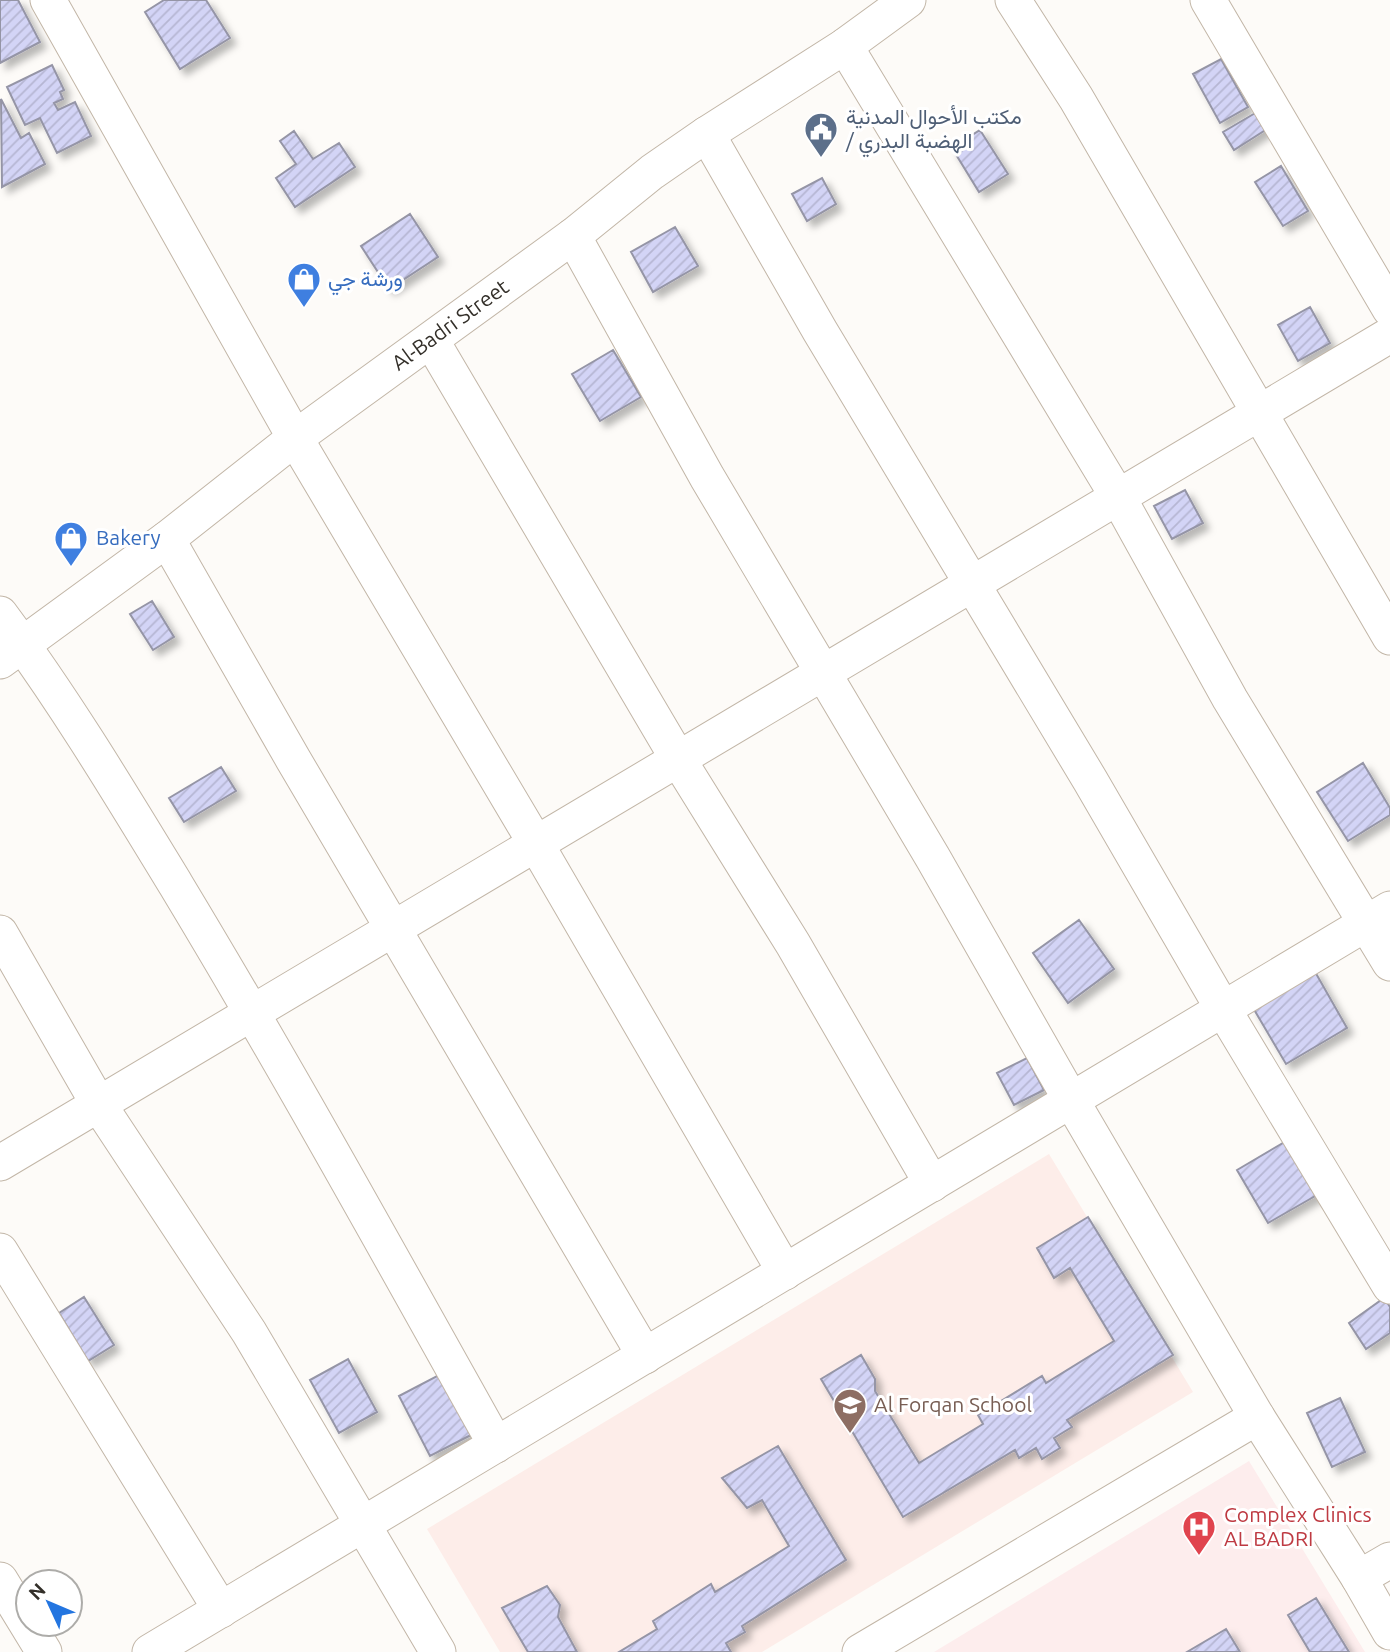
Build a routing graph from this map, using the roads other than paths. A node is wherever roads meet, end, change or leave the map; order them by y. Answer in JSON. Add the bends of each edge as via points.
{"nodes":[{"id":1,"x":48,"y":0,"type":"edge"},
{"id":2,"x":908,"y":0,"type":"edge"},
{"id":3,"x":1013,"y":0,"type":"edge"},
{"id":4,"x":1208,"y":0,"type":"edge"},
{"id":5,"x":845,"y":46,"type":"junction"},
{"id":6,"x":707,"y":134,"type":"junction"},
{"id":7,"x":573,"y":236,"type":"junction"},
{"id":8,"x":1390,"y":309,"type":"edge"},
{"id":9,"x":1390,"y":335,"type":"edge"},
{"id":10,"x":431,"y":340,"type":"junction"},
{"id":11,"x":1258,"y":412,"type":"junction"},
{"id":12,"x":295,"y":438,"type":"junction"},
{"id":13,"x":1118,"y":497,"type":"junction"},
{"id":14,"x":167,"y":539,"type":"junction"},
{"id":15,"x":970,"y":584,"type":"junction"},
{"id":16,"x":0,"y":614,"type":"edge"},
{"id":17,"x":1390,"y":637,"type":"edge"},
{"id":18,"x":11,"y":652,"type":"edge"},
{"id":19,"x":822,"y":673,"type":"junction"},
{"id":20,"x":678,"y":759,"type":"junction"},
{"id":21,"x":536,"y":844,"type":"junction"},
{"id":22,"x":1378,"y":916,"type":"edge"},
{"id":23,"x":393,"y":928,"type":"junction"},
{"id":24,"x":0,"y":933,"type":"edge"},
{"id":25,"x":1390,"y":963,"type":"edge"},
{"id":26,"x":1223,"y":1009,"type":"junction"},
{"id":27,"x":253,"y":1012,"type":"junction"},
{"id":28,"x":1071,"y":1100,"type":"junction"},
{"id":29,"x":99,"y":1105,"type":"junction"},
{"id":30,"x":0,"y":1163,"type":"edge"},
{"id":31,"x":932,"y":1184,"type":"junction"},
{"id":32,"x":0,"y":1251,"type":"edge"},
{"id":33,"x":785,"y":1272,"type":"junction"},
{"id":34,"x":1390,"y":1286,"type":"edge"},
{"id":35,"x":645,"y":1356,"type":"junction"},
{"id":36,"x":1257,"y":1417,"type":"junction"},
{"id":37,"x":496,"y":1445,"type":"junction"},
{"id":38,"x":362,"y":1525,"type":"junction"},
{"id":39,"x":1390,"y":1560,"type":"edge"},
{"id":40,"x":1359,"y":1578,"type":"junction"},
{"id":41,"x":0,"y":1580,"type":"edge"},
{"id":42,"x":221,"y":1610,"type":"junction"},
{"id":43,"x":1390,"y":1632,"type":"edge"},
{"id":44,"x":44,"y":1652,"type":"edge"},
{"id":45,"x":150,"y":1652,"type":"edge"},
{"id":46,"x":438,"y":1652,"type":"edge"},
{"id":47,"x":860,"y":1652,"type":"edge"}],
"edges":[{"from":1,"to":12,"type":"street"},
{"from":2,"to":5,"type":"street","name":"Al-Badri Street"},
{"from":3,"to":11,"type":"street","via":[[1076,98]]},
{"from":4,"to":8,"type":"street"},
{"from":5,"to":6,"type":"street","name":"Al-Badri Street"},
{"from":5,"to":13,"type":"street"},
{"from":6,"to":7,"type":"street","name":"Al-Badri Street"},
{"from":6,"to":15,"type":"street"},
{"from":7,"to":10,"type":"street","name":"Al-Badri Street"},
{"from":7,"to":19,"type":"street"},
{"from":9,"to":11,"type":"street"},
{"from":10,"to":12,"type":"street","name":"Al-Badri Street"},
{"from":10,"to":20,"type":"street"},
{"from":11,"to":13,"type":"street"},
{"from":11,"to":17,"type":"street"},
{"from":12,"to":14,"type":"street","name":"Al-Badri Street"},
{"from":12,"to":21,"type":"street"},
{"from":13,"to":15,"type":"street"},
{"from":13,"to":22,"type":"street","via":[[1230,699]]},
{"from":14,"to":18,"type":"street","name":"Al-Badri Street"},
{"from":14,"to":23,"type":"street"},
{"from":15,"to":19,"type":"street"},
{"from":15,"to":26,"type":"street"},
{"from":16,"to":18,"type":"street"},
{"from":18,"to":27,"type":"street","via":[[130,809]]},
{"from":19,"to":20,"type":"street"},
{"from":19,"to":28,"type":"street"},
{"from":20,"to":21,"type":"street"},
{"from":20,"to":31,"type":"street","via":[[793,944]]},
{"from":21,"to":23,"type":"street"},
{"from":21,"to":33,"type":"street"},
{"from":22,"to":25,"type":"street"},
{"from":22,"to":26,"type":"street"},
{"from":23,"to":27,"type":"street"},
{"from":23,"to":35,"type":"street"},
{"from":24,"to":29,"type":"street"},
{"from":26,"to":28,"type":"street"},
{"from":26,"to":34,"type":"street"},
{"from":27,"to":29,"type":"street"},
{"from":27,"to":37,"type":"street"},
{"from":28,"to":31,"type":"street"},
{"from":28,"to":36,"type":"street"},
{"from":29,"to":30,"type":"street"},
{"from":29,"to":38,"type":"street","via":[[249,1332]]},
{"from":31,"to":33,"type":"street"},
{"from":32,"to":42,"type":"street"},
{"from":33,"to":35,"type":"street"},
{"from":35,"to":37,"type":"street"},
{"from":36,"to":40,"type":"street"},
{"from":36,"to":47,"type":"street"},
{"from":37,"to":38,"type":"street"},
{"from":38,"to":42,"type":"street"},
{"from":38,"to":46,"type":"street"},
{"from":39,"to":40,"type":"street"},
{"from":40,"to":43,"type":"street"},
{"from":41,"to":44,"type":"street"},
{"from":42,"to":45,"type":"street"}]}
